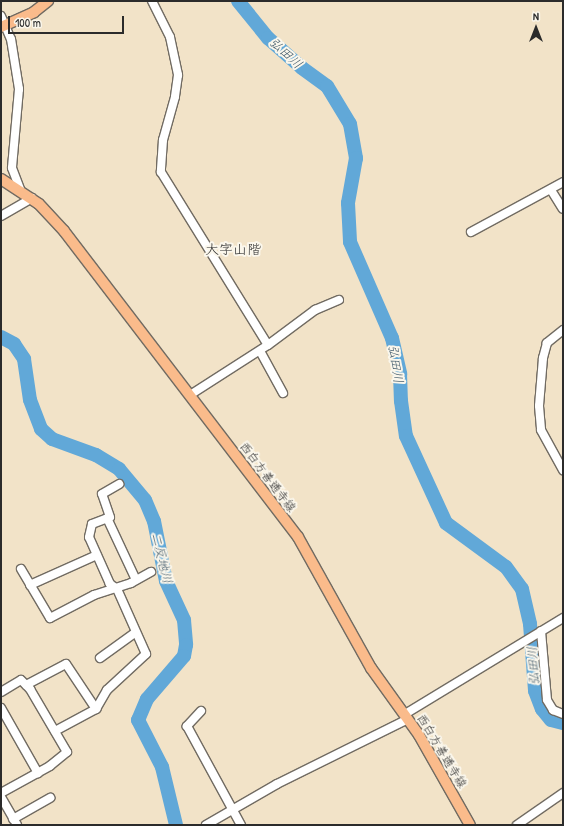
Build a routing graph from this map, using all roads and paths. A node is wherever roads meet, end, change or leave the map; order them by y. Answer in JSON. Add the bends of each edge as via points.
{"nodes":[{"id":1,"x":48,"y":1,"type":"edge"},
{"id":2,"x":152,"y":1,"type":"edge"},
{"id":3,"x":2,"y":23,"type":"edge"},
{"id":4,"x":1,"y":179,"type":"edge"},
{"id":5,"x":563,"y":182,"type":"edge"},
{"id":6,"x":551,"y":190,"type":"junction"},
{"id":7,"x":21,"y":191,"type":"junction"},
{"id":8,"x":32,"y":198,"type":"junction"},
{"id":9,"x":563,"y":210,"type":"edge"},
{"id":10,"x":1,"y":216,"type":"edge"},
{"id":11,"x":471,"y":232,"type":"dead end"},
{"id":12,"x":339,"y":300,"type":"dead end"},
{"id":13,"x":563,"y":330,"type":"edge"},
{"id":14,"x":268,"y":345,"type":"junction"},
{"id":15,"x":260,"y":351,"type":"junction"},
{"id":16,"x":284,"y":393,"type":"dead end"},
{"id":17,"x":190,"y":395,"type":"junction"},
{"id":18,"x":563,"y":470,"type":"edge"},
{"id":19,"x":119,"y":484,"type":"dead end"},
{"id":20,"x":107,"y":518,"type":"junction"},
{"id":21,"x":96,"y":555,"type":"junction"},
{"id":22,"x":21,"y":569,"type":"dead end"},
{"id":23,"x":151,"y":572,"type":"dead end"},
{"id":24,"x":136,"y":580,"type":"junction"},
{"id":25,"x":30,"y":585,"type":"junction"},
{"id":26,"x":117,"y":589,"type":"junction"},
{"id":27,"x":563,"y":618,"type":"edge"},
{"id":28,"x":136,"y":632,"type":"junction"},
{"id":29,"x":540,"y":632,"type":"junction"},
{"id":30,"x":100,"y":658,"type":"dead end"},
{"id":31,"x":26,"y":685,"type":"junction"},
{"id":32,"x":1,"y":692,"type":"edge"},
{"id":33,"x":1,"y":708,"type":"edge"},
{"id":34,"x":96,"y":709,"type":"junction"},
{"id":35,"x":201,"y":711,"type":"dead end"},
{"id":36,"x":563,"y":714,"type":"edge"},
{"id":37,"x":406,"y":717,"type":"junction"},
{"id":38,"x":55,"y":731,"type":"junction"},
{"id":39,"x":38,"y":773,"type":"junction"},
{"id":40,"x":1,"y":793,"type":"edge"},
{"id":41,"x":563,"y":793,"type":"edge"},
{"id":42,"x":1,"y":797,"type":"edge"},
{"id":43,"x":50,"y":798,"type":"dead end"},
{"id":44,"x":233,"y":810,"type":"junction"},
{"id":45,"x":15,"y":822,"type":"edge"},
{"id":46,"x":467,"y":824,"type":"edge"},
{"id":47,"x":206,"y":825,"type":"edge"},
{"id":48,"x":241,"y":825,"type":"edge"},
{"id":49,"x":517,"y":825,"type":"edge"}],
"edges":[{"from":1,"to":3,"type":"main road","via":[[34,12]]},
{"from":2,"to":14,"type":"street","via":[[170,37],[178,75],[175,97],[163,140],[161,172]]},
{"from":3,"to":7,"type":"street","via":[[11,39],[19,89],[12,168]]},
{"from":4,"to":7,"type":"main road","name":"西白方善通寺線"},
{"from":5,"to":6,"type":"street"},
{"from":6,"to":9,"type":"street"},
{"from":6,"to":11,"type":"street"},
{"from":7,"to":8,"type":"main road","name":"西白方善通寺線"},
{"from":8,"to":10,"type":"street"},
{"from":8,"to":17,"type":"main road","name":"西白方善通寺線","via":[[68,237]]},
{"from":12,"to":14,"type":"street","via":[[315,310]]},
{"from":13,"to":18,"type":"street","via":[[547,343],[542,365],[539,406],[541,430]]},
{"from":14,"to":15,"type":"street"},
{"from":15,"to":16,"type":"street"},
{"from":15,"to":17,"type":"street"},
{"from":17,"to":37,"type":"main road","name":"西白方善通寺線","via":[[298,537],[371,668]]},
{"from":19,"to":20,"type":"street","via":[[102,494],[111,513]]},
{"from":20,"to":21,"type":"street","via":[[92,524],[89,537]]},
{"from":20,"to":24,"type":"street"},
{"from":21,"to":25,"type":"street"},
{"from":21,"to":26,"type":"street","via":[[110,584]]},
{"from":22,"to":25,"type":"street"},
{"from":23,"to":24,"type":"street"},
{"from":24,"to":26,"type":"street"},
{"from":25,"to":26,"type":"street","via":[[50,618],[94,595],[108,589]]},
{"from":26,"to":28,"type":"street"},
{"from":27,"to":29,"type":"street"},
{"from":28,"to":30,"type":"street"},
{"from":28,"to":34,"type":"street","via":[[146,654],[107,690]]},
{"from":29,"to":36,"type":"street","via":[[547,700],[553,710]]},
{"from":29,"to":37,"type":"street"},
{"from":31,"to":32,"type":"street","via":[[21,680]]},
{"from":31,"to":34,"type":"street","via":[[66,664]]},
{"from":31,"to":38,"type":"street"},
{"from":33,"to":39,"type":"street"},
{"from":34,"to":38,"type":"street"},
{"from":35,"to":44,"type":"street","via":[[187,726]]},
{"from":37,"to":44,"type":"street","via":[[277,784]]},
{"from":37,"to":46,"type":"main road","name":"西白方善通寺線"},
{"from":38,"to":39,"type":"street","via":[[67,752]]},
{"from":39,"to":40,"type":"street"},
{"from":41,"to":49,"type":"street"},
{"from":42,"to":45,"type":"street"},
{"from":43,"to":45,"type":"street"},
{"from":44,"to":47,"type":"street"},
{"from":44,"to":48,"type":"street"}]}
